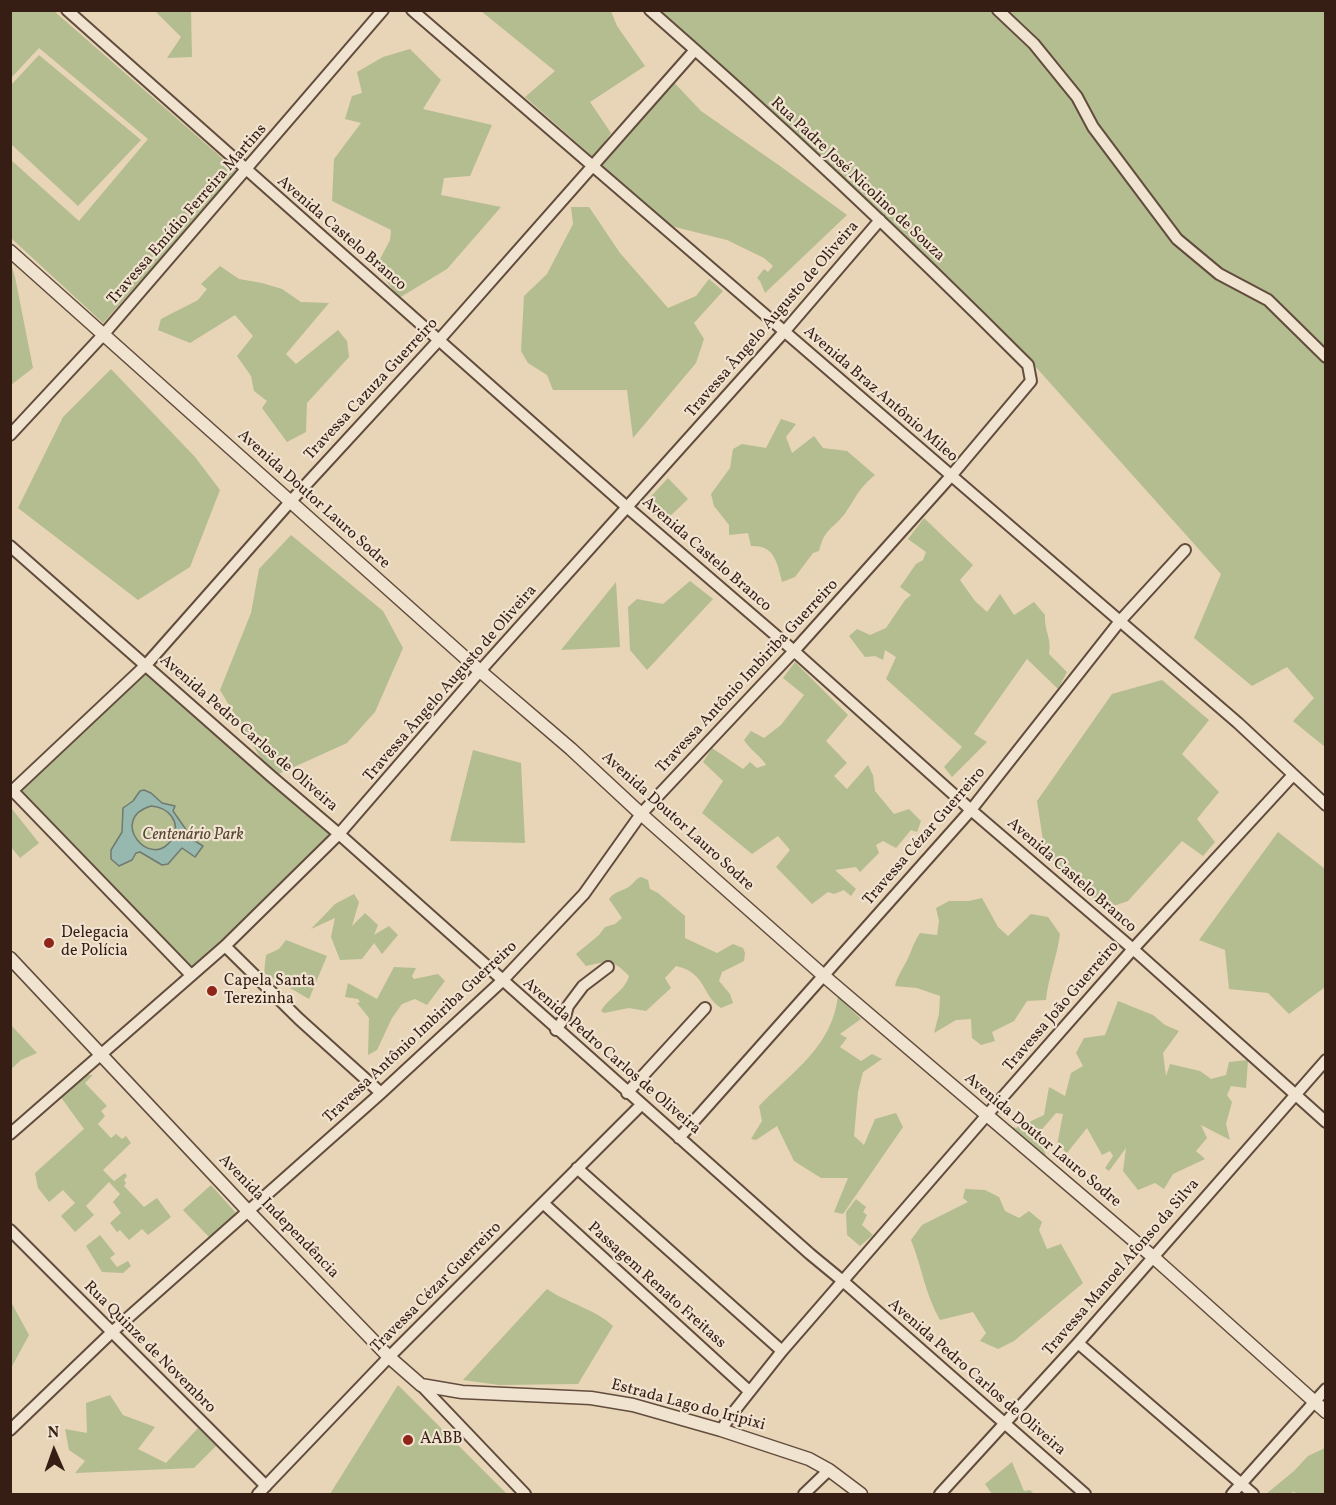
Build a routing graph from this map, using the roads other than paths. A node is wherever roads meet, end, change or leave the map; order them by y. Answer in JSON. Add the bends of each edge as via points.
{"nodes":[{"id":1,"x":67,"y":10,"type":"edge"},
{"id":2,"x":383,"y":10,"type":"edge"},
{"id":3,"x":411,"y":10,"type":"edge"},
{"id":4,"x":650,"y":10,"type":"edge"},
{"id":5,"x":998,"y":10,"type":"edge"},
{"id":6,"x":695,"y":50,"type":"junction"},
{"id":7,"x":592,"y":166,"type":"junction"},
{"id":8,"x":247,"y":171,"type":"junction"},
{"id":9,"x":880,"y":220,"type":"junction"},
{"id":10,"x":10,"y":251,"type":"edge"},
{"id":11,"x":784,"y":332,"type":"junction"},
{"id":12,"x":103,"y":334,"type":"junction"},
{"id":13,"x":439,"y":340,"type":"junction"},
{"id":14,"x":1326,"y":357,"type":"edge"},
{"id":15,"x":1031,"y":381,"type":"joint"},
{"id":16,"x":10,"y":435,"type":"edge"},
{"id":17,"x":951,"y":476,"type":"junction"},
{"id":18,"x":290,"y":502,"type":"junction"},
{"id":19,"x":628,"y":508,"type":"junction"},
{"id":20,"x":10,"y":546,"type":"edge"},
{"id":21,"x":1185,"y":550,"type":"dead end"},
{"id":22,"x":1120,"y":621,"type":"junction"},
{"id":23,"x":794,"y":651,"type":"junction"},
{"id":24,"x":146,"y":665,"type":"junction"},
{"id":25,"x":480,"y":671,"type":"junction"},
{"id":26,"x":1293,"y":775,"type":"junction"},
{"id":27,"x":12,"y":792,"type":"edge"},
{"id":28,"x":1326,"y":805,"type":"edge"},
{"id":29,"x":972,"y":810,"type":"junction"},
{"id":30,"x":641,"y":814,"type":"junction"},
{"id":31,"x":339,"y":834,"type":"junction"},
{"id":32,"x":225,"y":946,"type":"junction"},
{"id":33,"x":1133,"y":949,"type":"junction"},
{"id":34,"x":10,"y":958,"type":"edge"},
{"id":35,"x":608,"y":967,"type":"dead end"},
{"id":36,"x":190,"y":975,"type":"junction"},
{"id":37,"x":824,"y":976,"type":"junction"},
{"id":38,"x":502,"y":981,"type":"junction"},
{"id":39,"x":705,"y":1008,"type":"dead end"},
{"id":40,"x":556,"y":1030,"type":"junction"},
{"id":41,"x":102,"y":1054,"type":"junction"},
{"id":42,"x":1326,"y":1060,"type":"edge"},
{"id":43,"x":381,"y":1093,"type":"junction"},
{"id":44,"x":627,"y":1093,"type":"junction"},
{"id":45,"x":1294,"y":1096,"type":"junction"},
{"id":46,"x":641,"y":1105,"type":"junction"},
{"id":47,"x":986,"y":1116,"type":"junction"},
{"id":48,"x":1326,"y":1122,"type":"edge"},
{"id":49,"x":10,"y":1134,"type":"edge"},
{"id":50,"x":679,"y":1138,"type":"junction"},
{"id":51,"x":577,"y":1168,"type":"junction"},
{"id":52,"x":543,"y":1203,"type":"junction"},
{"id":53,"x":248,"y":1211,"type":"junction"},
{"id":54,"x":10,"y":1230,"type":"edge"},
{"id":55,"x":1152,"y":1256,"type":"junction"},
{"id":56,"x":844,"y":1282,"type":"junction"},
{"id":57,"x":112,"y":1332,"type":"junction"},
{"id":58,"x":1078,"y":1343,"type":"junction"},
{"id":59,"x":782,"y":1352,"type":"junction"},
{"id":60,"x":389,"y":1357,"type":"junction"},
{"id":61,"x":421,"y":1385,"type":"junction"},
{"id":62,"x":1326,"y":1389,"type":"edge"},
{"id":63,"x":749,"y":1391,"type":"junction"},
{"id":64,"x":1314,"y":1402,"type":"junction"},
{"id":65,"x":1326,"y":1412,"type":"edge"},
{"id":66,"x":1005,"y":1424,"type":"junction"},
{"id":67,"x":10,"y":1430,"type":"edge"},
{"id":68,"x":721,"y":1430,"type":"junction"},
{"id":69,"x":829,"y":1470,"type":"junction"},
{"id":70,"x":1241,"y":1484,"type":"junction"},
{"id":71,"x":262,"y":1490,"type":"edge"},
{"id":72,"x":525,"y":1494,"type":"edge"},
{"id":73,"x":804,"y":1494,"type":"edge"},
{"id":74,"x":861,"y":1494,"type":"edge"},
{"id":75,"x":940,"y":1494,"type":"edge"},
{"id":76,"x":1085,"y":1494,"type":"edge"},
{"id":77,"x":1232,"y":1494,"type":"edge"},
{"id":78,"x":1253,"y":1494,"type":"edge"}],
"edges":[{"from":1,"to":8,"type":"street","name":"Avenida Castelo Branco"},
{"from":2,"to":8,"type":"street","name":"Travessa Emídio Ferreira Martins"},
{"from":3,"to":7,"type":"street","name":"Avenida Braz Antônio Mileo"},
{"from":4,"to":6,"type":"street","name":"Rua Padre José Nicolino de Souza"},
{"from":5,"to":14,"type":"street","via":[[1034,44],[1077,98],[1093,127],[1177,239],[1219,274],[1268,300]]},
{"from":6,"to":7,"type":"street","name":"Travessa Cazuza Guerreiro"},
{"from":6,"to":9,"type":"street","name":"Rua Padre José Nicolino de Souza"},
{"from":7,"to":11,"type":"street","name":"Avenida Braz Antônio Mileo"},
{"from":7,"to":13,"type":"street","name":"Travessa Cazuza Guerreiro"},
{"from":8,"to":12,"type":"street","name":"Travessa Emídio Ferreira Martins"},
{"from":8,"to":13,"type":"street","name":"Avenida Castelo Branco"},
{"from":9,"to":11,"type":"street","name":"Travessa Ângelo Augusto de Oliveira"},
{"from":9,"to":15,"type":"street","name":"Rua Padre José Nicolino de Souza","via":[[1028,365]]},
{"from":10,"to":12,"type":"street","name":"Avenida Doutor Lauro Sodre"},
{"from":11,"to":17,"type":"street","name":"Avenida Braz Antônio Mileo"},
{"from":11,"to":19,"type":"street","name":"Travessa Ângelo Augusto de Oliveira"},
{"from":12,"to":16,"type":"street","name":"Travessa Emídio Ferreira Martins"},
{"from":12,"to":18,"type":"street","name":"Avenida Doutor Lauro Sodre"},
{"from":13,"to":18,"type":"street","name":"Travessa Cazuza Guerreiro"},
{"from":13,"to":19,"type":"street","name":"Avenida Castelo Branco"},
{"from":15,"to":17,"type":"street","name":"Travessa Antônio Imbiriba Guerreiro"},
{"from":17,"to":22,"type":"street","name":"Avenida Braz Antônio Mileo"},
{"from":17,"to":23,"type":"street","name":"Travessa Antônio Imbiriba Guerreiro"},
{"from":18,"to":24,"type":"street","name":"Travessa Cazuza Guerreiro"},
{"from":18,"to":25,"type":"street","name":"Avenida Doutor Lauro Sodre"},
{"from":19,"to":23,"type":"street","name":"Avenida Castelo Branco"},
{"from":19,"to":25,"type":"street","name":"Travessa Ângelo Augusto de Oliveira"},
{"from":20,"to":24,"type":"street","name":"Avenida Pedro Carlos de Oliveira"},
{"from":21,"to":22,"type":"street","name":"Travessa Cézar Guerreiro"},
{"from":22,"to":26,"type":"street","name":"Avenida Braz Antônio Mileo"},
{"from":22,"to":29,"type":"street","name":"Travessa Cézar Guerreiro"},
{"from":23,"to":29,"type":"street","name":"Avenida Castelo Branco"},
{"from":23,"to":30,"type":"street","name":"Travessa Antônio Imbiriba Guerreiro"},
{"from":24,"to":27,"type":"street","name":"Travessa Cazuza Guerreiro"},
{"from":24,"to":31,"type":"street","name":"Avenida Pedro Carlos de Oliveira"},
{"from":25,"to":30,"type":"street","name":"Avenida Doutor Lauro Sodre"},
{"from":25,"to":31,"type":"street","name":"Travessa Ângelo Augusto de Oliveira"},
{"from":26,"to":28,"type":"street","name":"Avenida Braz Antônio Mileo"},
{"from":26,"to":33,"type":"street","name":"Travessa João Guerreiro"},
{"from":27,"to":36,"type":"street"},
{"from":29,"to":33,"type":"street","name":"Avenida Castelo Branco"},
{"from":29,"to":37,"type":"street","name":"Travessa Cézar Guerreiro"},
{"from":30,"to":37,"type":"street","name":"Avenida Doutor Lauro Sodre"},
{"from":30,"to":38,"type":"street","name":"Travessa Antônio Imbiriba Guerreiro","via":[[584,894]]},
{"from":31,"to":32,"type":"street","name":"Travessa Ângelo Augusto de Oliveira"},
{"from":31,"to":38,"type":"street","name":"Avenida Pedro Carlos de Oliveira"},
{"from":32,"to":36,"type":"street","name":"Travessa Ângelo Augusto de Oliveira"},
{"from":32,"to":43,"type":"street"},
{"from":33,"to":45,"type":"street","name":"Avenida Castelo Branco"},
{"from":33,"to":47,"type":"street","name":"Travessa João Guerreiro"},
{"from":34,"to":41,"type":"street","name":"Avenida Independência"},
{"from":35,"to":40,"type":"street","via":[[583,986]]},
{"from":36,"to":41,"type":"street","name":"Travessa Ângelo Augusto de Oliveira"},
{"from":37,"to":47,"type":"street","name":"Avenida Doutor Lauro Sodre"},
{"from":37,"to":50,"type":"street","name":"Travessa Cézar Guerreiro"},
{"from":38,"to":40,"type":"street","name":"Avenida Pedro Carlos de Oliveira"},
{"from":38,"to":43,"type":"street","name":"Travessa Antônio Imbiriba Guerreiro"},
{"from":39,"to":44,"type":"street"},
{"from":40,"to":44,"type":"street","name":"Avenida Pedro Carlos de Oliveira"},
{"from":41,"to":49,"type":"street","name":"Travessa Ângelo Augusto de Oliveira"},
{"from":41,"to":53,"type":"street","name":"Avenida Independência"},
{"from":42,"to":45,"type":"street","name":"Travessa Manoel Afonso da Silva"},
{"from":43,"to":53,"type":"street","name":"Travessa Antônio Imbiriba Guerreiro"},
{"from":44,"to":46,"type":"street","name":"Avenida Pedro Carlos de Oliveira"},
{"from":45,"to":48,"type":"street","name":"Avenida Castelo Branco"},
{"from":45,"to":55,"type":"street","name":"Travessa Manoel Afonso da Silva"},
{"from":46,"to":50,"type":"street","name":"Avenida Pedro Carlos de Oliveira"},
{"from":46,"to":51,"type":"street","name":"Travessa Cézar Guerreiro"},
{"from":47,"to":55,"type":"street","name":"Avenida Doutor Lauro Sodre"},
{"from":47,"to":56,"type":"street","name":"Travessa João Guerreiro"},
{"from":50,"to":56,"type":"street","name":"Avenida Pedro Carlos de Oliveira"},
{"from":51,"to":52,"type":"street","name":"Travessa Cézar Guerreiro"},
{"from":51,"to":59,"type":"street"},
{"from":52,"to":60,"type":"street","name":"Travessa Cézar Guerreiro"},
{"from":52,"to":63,"type":"street","name":"Passagem Renato Freitass"},
{"from":53,"to":57,"type":"street","name":"Travessa Antônio Imbiriba Guerreiro"},
{"from":53,"to":60,"type":"street","name":"Avenida Independência"},
{"from":54,"to":57,"type":"street","name":"Rua Quinze de Novembro"},
{"from":55,"to":58,"type":"street","name":"Travessa Manoel Afonso da Silva"},
{"from":55,"to":64,"type":"street","name":"Avenida Doutor Lauro Sodre"},
{"from":56,"to":59,"type":"street","name":"Travessa João Guerreiro"},
{"from":56,"to":66,"type":"street","name":"Avenida Pedro Carlos de Oliveira"},
{"from":57,"to":67,"type":"street","name":"Travessa Antônio Imbiriba Guerreiro"},
{"from":57,"to":71,"type":"street","name":"Rua Quinze de Novembro"},
{"from":58,"to":66,"type":"street","name":"Travessa Manoel Afonso da Silva"},
{"from":58,"to":70,"type":"street"},
{"from":59,"to":63,"type":"street","name":"Travessa João Guerreiro"},
{"from":60,"to":61,"type":"street","name":"Avenida Independência"},
{"from":60,"to":71,"type":"street","name":"Travessa Cézar Guerreiro"},
{"from":61,"to":68,"type":"street","name":"Estrada Lago do Iripixi","via":[[462,1392],[591,1398],[633,1405]]},
{"from":61,"to":72,"type":"street","name":"Avenida Independência"},
{"from":62,"to":64,"type":"street"},
{"from":63,"to":68,"type":"street","name":"Travessa João Guerreiro"},
{"from":64,"to":65,"type":"street","name":"Avenida Doutor Lauro Sodre"},
{"from":64,"to":70,"type":"street"},
{"from":66,"to":75,"type":"street","name":"Travessa Manoel Afonso da Silva"},
{"from":66,"to":76,"type":"street","name":"Avenida Pedro Carlos de Oliveira"},
{"from":68,"to":69,"type":"street","name":"Estrada Lago do Iripixi","via":[[809,1459]]},
{"from":69,"to":73,"type":"street"},
{"from":69,"to":74,"type":"street","name":"Estrada Lago do Iripixi"},
{"from":70,"to":77,"type":"street"},
{"from":70,"to":78,"type":"street"}]}
